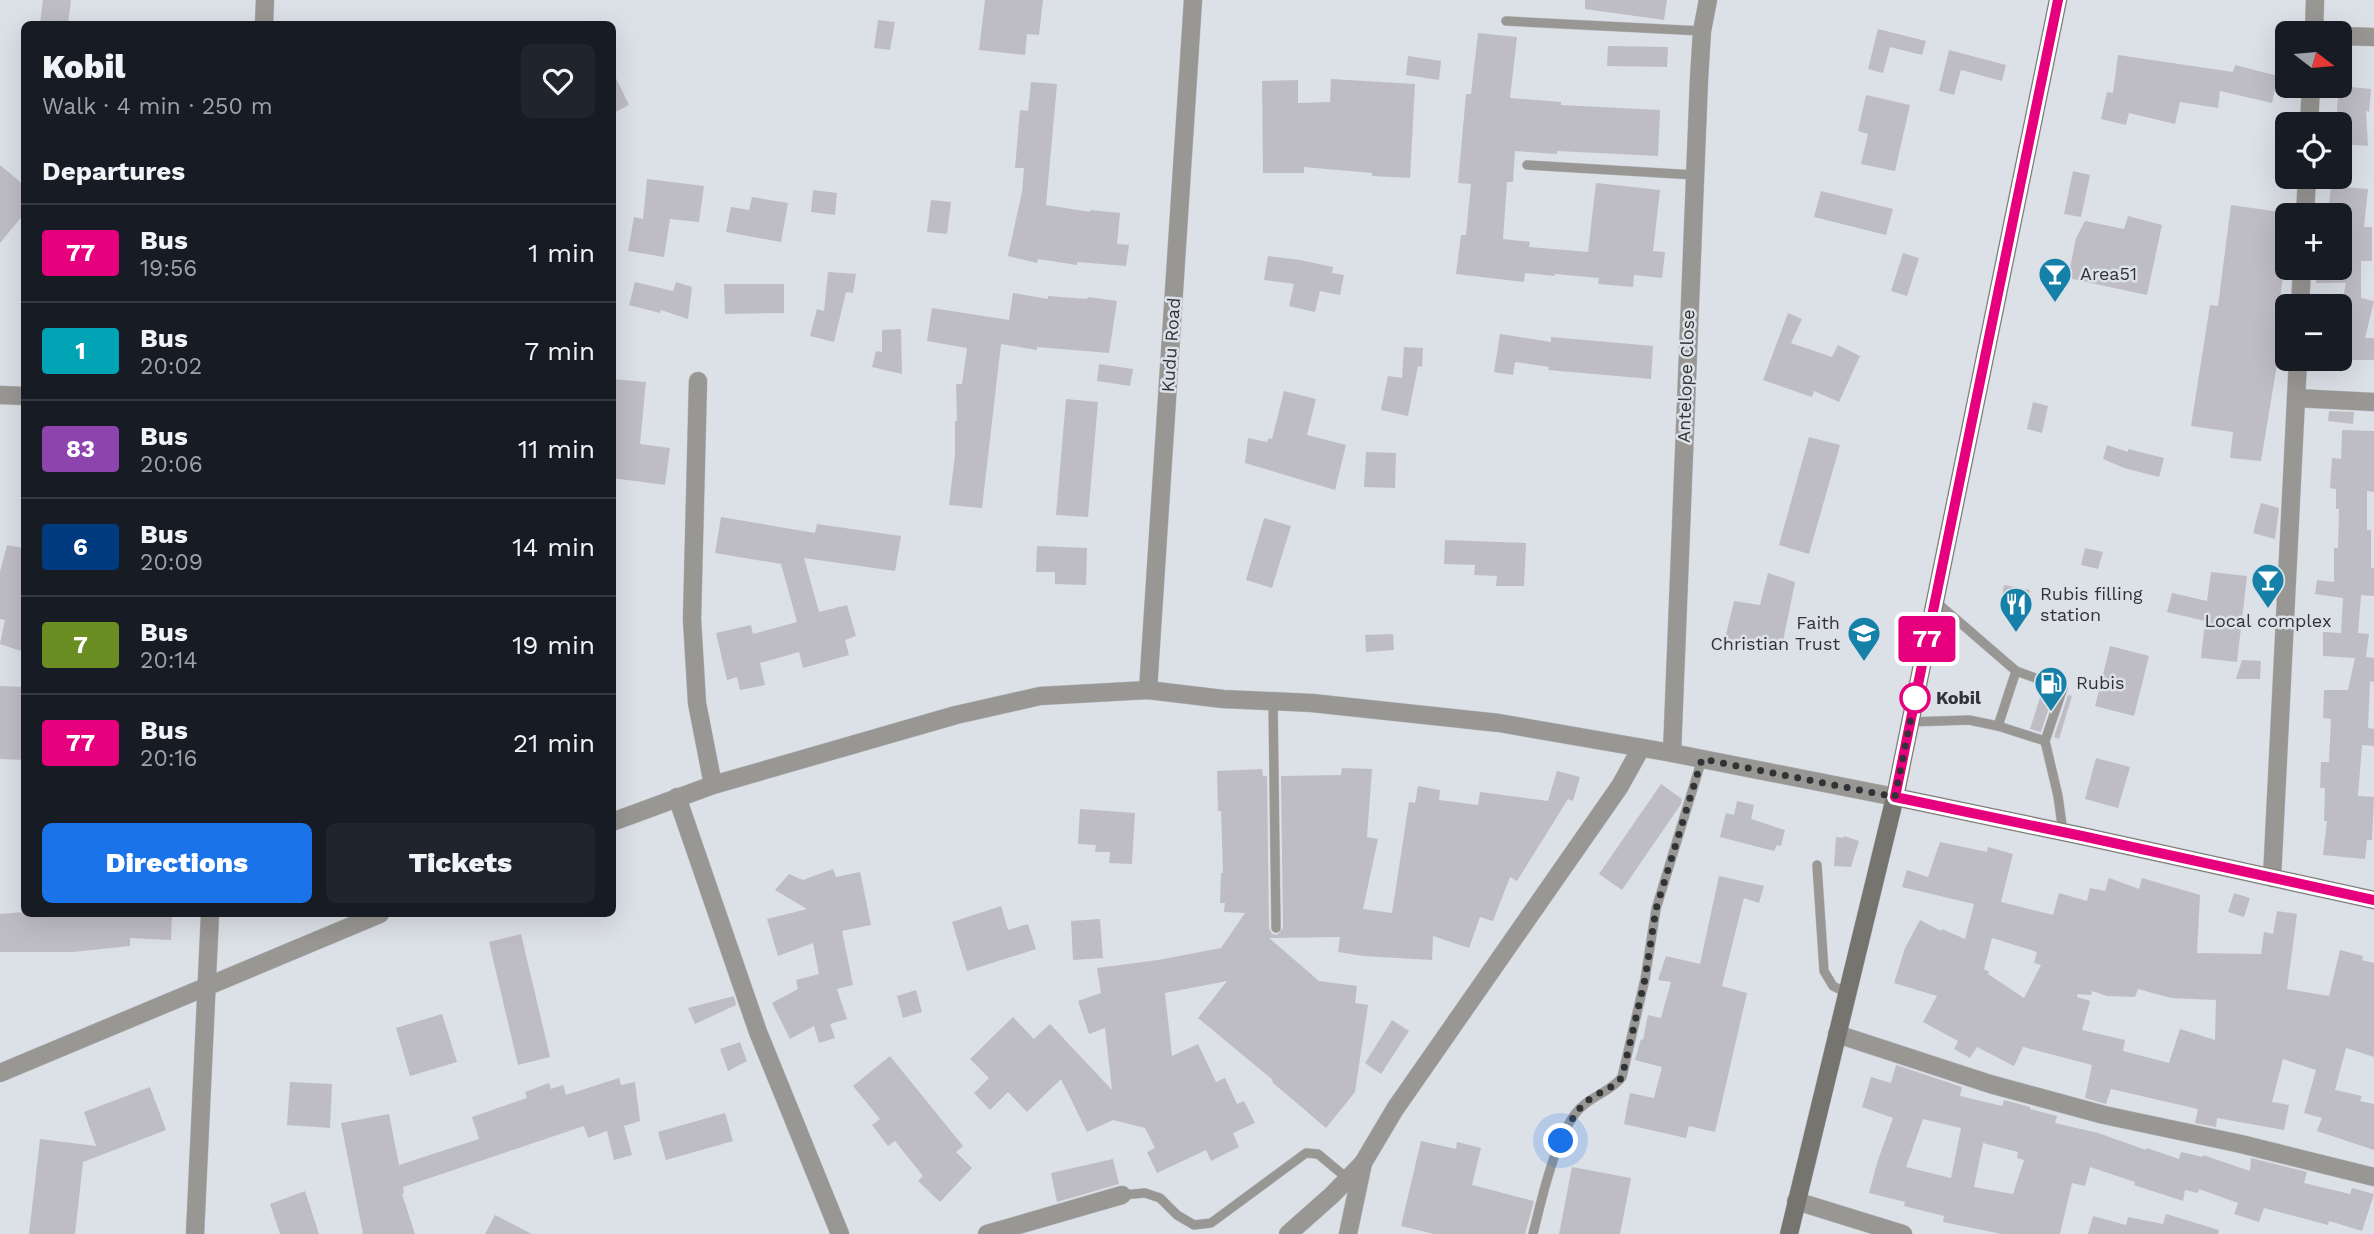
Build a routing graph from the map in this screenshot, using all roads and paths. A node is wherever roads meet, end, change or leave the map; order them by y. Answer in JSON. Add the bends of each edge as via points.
{"nodes":[{"id":1,"x":265,"y":0,"type":"edge"},
{"id":2,"x":1193,"y":0,"type":"edge"},
{"id":3,"x":1708,"y":0,"type":"edge"},
{"id":4,"x":2058,"y":0,"type":"edge"},
{"id":5,"x":2315,"y":0,"type":"edge"},
{"id":6,"x":264,"y":21,"type":"edge"},
{"id":7,"x":1506,"y":21,"type":"dead end"},
{"id":8,"x":2314,"y":21,"type":"edge"},
{"id":9,"x":1702,"y":31,"type":"junction"},
{"id":10,"x":2352,"y":36,"type":"edge"},
{"id":11,"x":2374,"y":37,"type":"edge"},
{"id":12,"x":1527,"y":164,"type":"dead end"},
{"id":13,"x":1695,"y":175,"type":"junction"},
{"id":14,"x":2297,"y":371,"type":"edge"},
{"id":15,"x":698,"y":381,"type":"dead end"},
{"id":16,"x":0,"y":395,"type":"edge"},
{"id":17,"x":21,"y":396,"type":"edge"},
{"id":18,"x":2296,"y":398,"type":"junction"},
{"id":19,"x":2374,"y":402,"type":"edge"},
{"id":20,"x":1935,"y":601,"type":"junction"},
{"id":21,"x":2016,"y":671,"type":"junction"},
{"id":22,"x":1148,"y":690,"type":"junction"},
{"id":23,"x":1273,"y":700,"type":"junction"},
{"id":24,"x":1910,"y":722,"type":"junction"},
{"id":25,"x":1998,"y":726,"type":"junction"},
{"id":26,"x":2045,"y":741,"type":"junction"},
{"id":27,"x":1641,"y":748,"type":"junction"},
{"id":28,"x":1672,"y":753,"type":"junction"},
{"id":29,"x":1702,"y":759,"type":"junction"},
{"id":30,"x":712,"y":785,"type":"junction"},
{"id":31,"x":677,"y":797,"type":"junction"},
{"id":32,"x":1895,"y":797,"type":"junction"},
{"id":33,"x":616,"y":820,"type":"edge"},
{"id":34,"x":2063,"y":832,"type":"junction"},
{"id":35,"x":1817,"y":865,"type":"dead end"},
{"id":36,"x":2273,"y":878,"type":"junction"},
{"id":37,"x":2374,"y":900,"type":"edge"},
{"id":38,"x":210,"y":917,"type":"edge"},
{"id":39,"x":373,"y":917,"type":"edge"},
{"id":40,"x":1276,"y":928,"type":"dead end"},
{"id":41,"x":205,"y":988,"type":"junction"},
{"id":42,"x":1847,"y":993,"type":"junction"},
{"id":43,"x":1837,"y":1034,"type":"junction"},
{"id":44,"x":0,"y":1073,"type":"edge"},
{"id":45,"x":1363,"y":1163,"type":"junction"},
{"id":46,"x":2374,"y":1177,"type":"edge"},
{"id":47,"x":1348,"y":1178,"type":"junction"},
{"id":48,"x":1122,"y":1195,"type":"joint"},
{"id":49,"x":1796,"y":1201,"type":"junction"},
{"id":50,"x":195,"y":1234,"type":"edge"},
{"id":51,"x":840,"y":1234,"type":"edge"},
{"id":52,"x":987,"y":1234,"type":"edge"},
{"id":53,"x":1288,"y":1234,"type":"edge"},
{"id":54,"x":1348,"y":1234,"type":"edge"},
{"id":55,"x":1533,"y":1234,"type":"edge"},
{"id":56,"x":1789,"y":1234,"type":"edge"},
{"id":57,"x":1903,"y":1234,"type":"edge"}],
"edges":[{"from":1,"to":6,"type":"street"},
{"from":2,"to":22,"type":"street","name":"Kudu Road"},
{"from":3,"to":9,"type":"street","name":"Antelope Close"},
{"from":4,"to":20,"type":"main road"},
{"from":5,"to":8,"type":"street"},
{"from":7,"to":9,"type":"lane"},
{"from":9,"to":13,"type":"street","name":"Antelope Close"},
{"from":10,"to":11,"type":"street"},
{"from":12,"to":13,"type":"lane"},
{"from":13,"to":28,"type":"street","name":"Antelope Close"},
{"from":14,"to":18,"type":"street"},
{"from":15,"to":30,"type":"street","via":[[693,659]]},
{"from":16,"to":17,"type":"street"},
{"from":18,"to":19,"type":"street"},
{"from":18,"to":36,"type":"street"},
{"from":20,"to":21,"type":"lane"},
{"from":20,"to":24,"type":"main road"},
{"from":21,"to":25,"type":"lane"},
{"from":21,"to":26,"type":"lane","via":[[2063,688]]},
{"from":22,"to":23,"type":"street"},
{"from":22,"to":30,"type":"street","via":[[1040,696],[956,715]]},
{"from":23,"to":27,"type":"street","via":[[1499,723]]},
{"from":23,"to":40,"type":"lane"},
{"from":24,"to":25,"type":"lane","via":[[1969,720]]},
{"from":24,"to":32,"type":"main road"},
{"from":25,"to":26,"type":"lane"},
{"from":26,"to":34,"type":"lane"},
{"from":27,"to":28,"type":"street"},
{"from":27,"to":45,"type":"street","via":[[1620,786],[1395,1109]]},
{"from":28,"to":29,"type":"street"},
{"from":29,"to":32,"type":"street"},
{"from":29,"to":55,"type":"lane","via":[[1656,909],[1622,1077],[1574,1114],[1544,1190]]},
{"from":30,"to":31,"type":"street"},
{"from":31,"to":33,"type":"street"},
{"from":31,"to":51,"type":"street","via":[[758,1032]]},
{"from":32,"to":34,"type":"main road"},
{"from":32,"to":42,"type":"main road"},
{"from":34,"to":36,"type":"main road"},
{"from":35,"to":42,"type":"lane","via":[[1824,971],[1833,986]]},
{"from":36,"to":37,"type":"main road"},
{"from":38,"to":41,"type":"street"},
{"from":39,"to":41,"type":"street"},
{"from":41,"to":44,"type":"street"},
{"from":41,"to":50,"type":"street"},
{"from":42,"to":43,"type":"main road"},
{"from":43,"to":46,"type":"street","via":[[2104,1115]]},
{"from":43,"to":49,"type":"main road"},
{"from":45,"to":47,"type":"street"},
{"from":45,"to":54,"type":"street"},
{"from":47,"to":48,"type":"lane","via":[[1318,1154],[1306,1153],[1211,1223],[1194,1225],[1160,1198],[1145,1193]]},
{"from":47,"to":53,"type":"street"},
{"from":48,"to":52,"type":"street"},
{"from":49,"to":56,"type":"main road"},
{"from":49,"to":57,"type":"street"}]}
